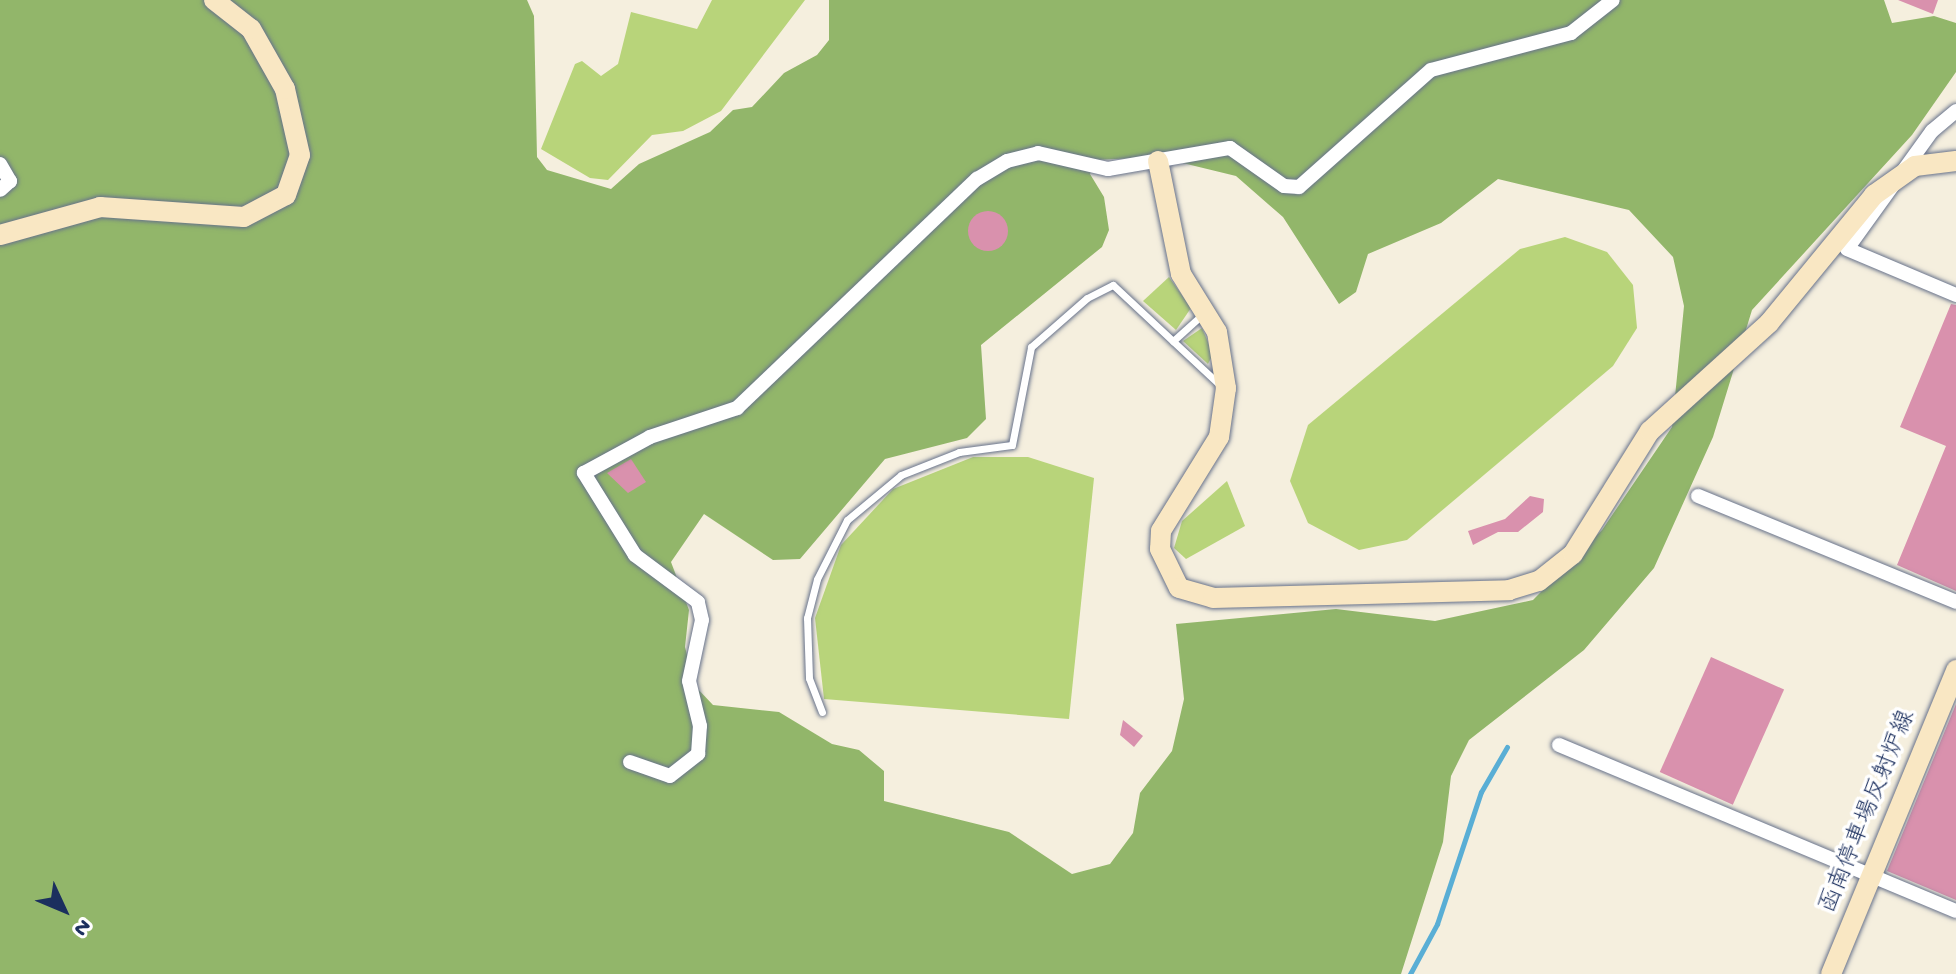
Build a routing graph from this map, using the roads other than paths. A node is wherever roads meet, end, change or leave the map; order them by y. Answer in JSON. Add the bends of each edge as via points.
{"nodes":[{"id":1,"x":214,"y":0,"type":"edge"},
{"id":2,"x":1613,"y":0,"type":"edge"},
{"id":3,"x":1956,"y":111,"type":"edge"},
{"id":4,"x":1158,"y":161,"type":"junction"},
{"id":5,"x":1956,"y":161,"type":"edge"},
{"id":6,"x":0,"y":164,"type":"edge"},
{"id":7,"x":1900,"y":177,"type":"junction"},
{"id":8,"x":0,"y":190,"type":"edge"},
{"id":9,"x":0,"y":235,"type":"edge"},
{"id":10,"x":1956,"y":295,"type":"edge"},
{"id":11,"x":1206,"y":311,"type":"junction"},
{"id":12,"x":1173,"y":341,"type":"junction"},
{"id":13,"x":1226,"y":388,"type":"junction"},
{"id":14,"x":1698,"y":496,"type":"dead end"},
{"id":15,"x":1956,"y":602,"type":"edge"},
{"id":16,"x":1956,"y":670,"type":"edge"},
{"id":17,"x":822,"y":712,"type":"dead end"},
{"id":18,"x":1559,"y":745,"type":"dead end"},
{"id":19,"x":630,"y":762,"type":"dead end"},
{"id":20,"x":1871,"y":876,"type":"junction"},
{"id":21,"x":1956,"y":911,"type":"edge"},
{"id":22,"x":1831,"y":974,"type":"edge"}],
"edges":[{"from":1,"to":9,"type":"street","via":[[251,29],[285,89],[300,155],[286,195],[244,217],[100,207]]},
{"from":2,"to":4,"type":"street","via":[[1571,33],[1431,70],[1299,187],[1284,186],[1230,148]]},
{"from":3,"to":7,"type":"street"},
{"from":4,"to":11,"type":"street","via":[[1181,274]]},
{"from":4,"to":19,"type":"street","via":[[1100,169],[1038,153],[992,167],[737,408],[650,437],[584,473],[635,555],[698,602],[702,620],[689,681],[700,726],[698,754],[670,776]]},
{"from":5,"to":7,"type":"street","via":[[1926,163]]},
{"from":6,"to":8,"type":"street","via":[[10,181]]},
{"from":7,"to":10,"type":"street","via":[[1847,249]]},
{"from":7,"to":13,"type":"street","via":[[1838,233],[1769,323],[1665,414],[1573,554],[1526,588],[1213,598],[1179,588],[1162,563],[1161,531],[1219,437]]},
{"from":11,"to":12,"type":"lane"},
{"from":11,"to":13,"type":"street"},
{"from":12,"to":13,"type":"lane"},
{"from":12,"to":17,"type":"lane","via":[[1105,283],[1031,347],[1012,445],[935,460],[856,510],[828,552],[807,618],[809,678]]},
{"from":14,"to":15,"type":"street"},
{"from":16,"to":20,"type":"street","name":"函南停車場反射炉線"},
{"from":18,"to":20,"type":"street"},
{"from":20,"to":21,"type":"street"},
{"from":20,"to":22,"type":"street","name":"函南停車場反射炉線"}]}
